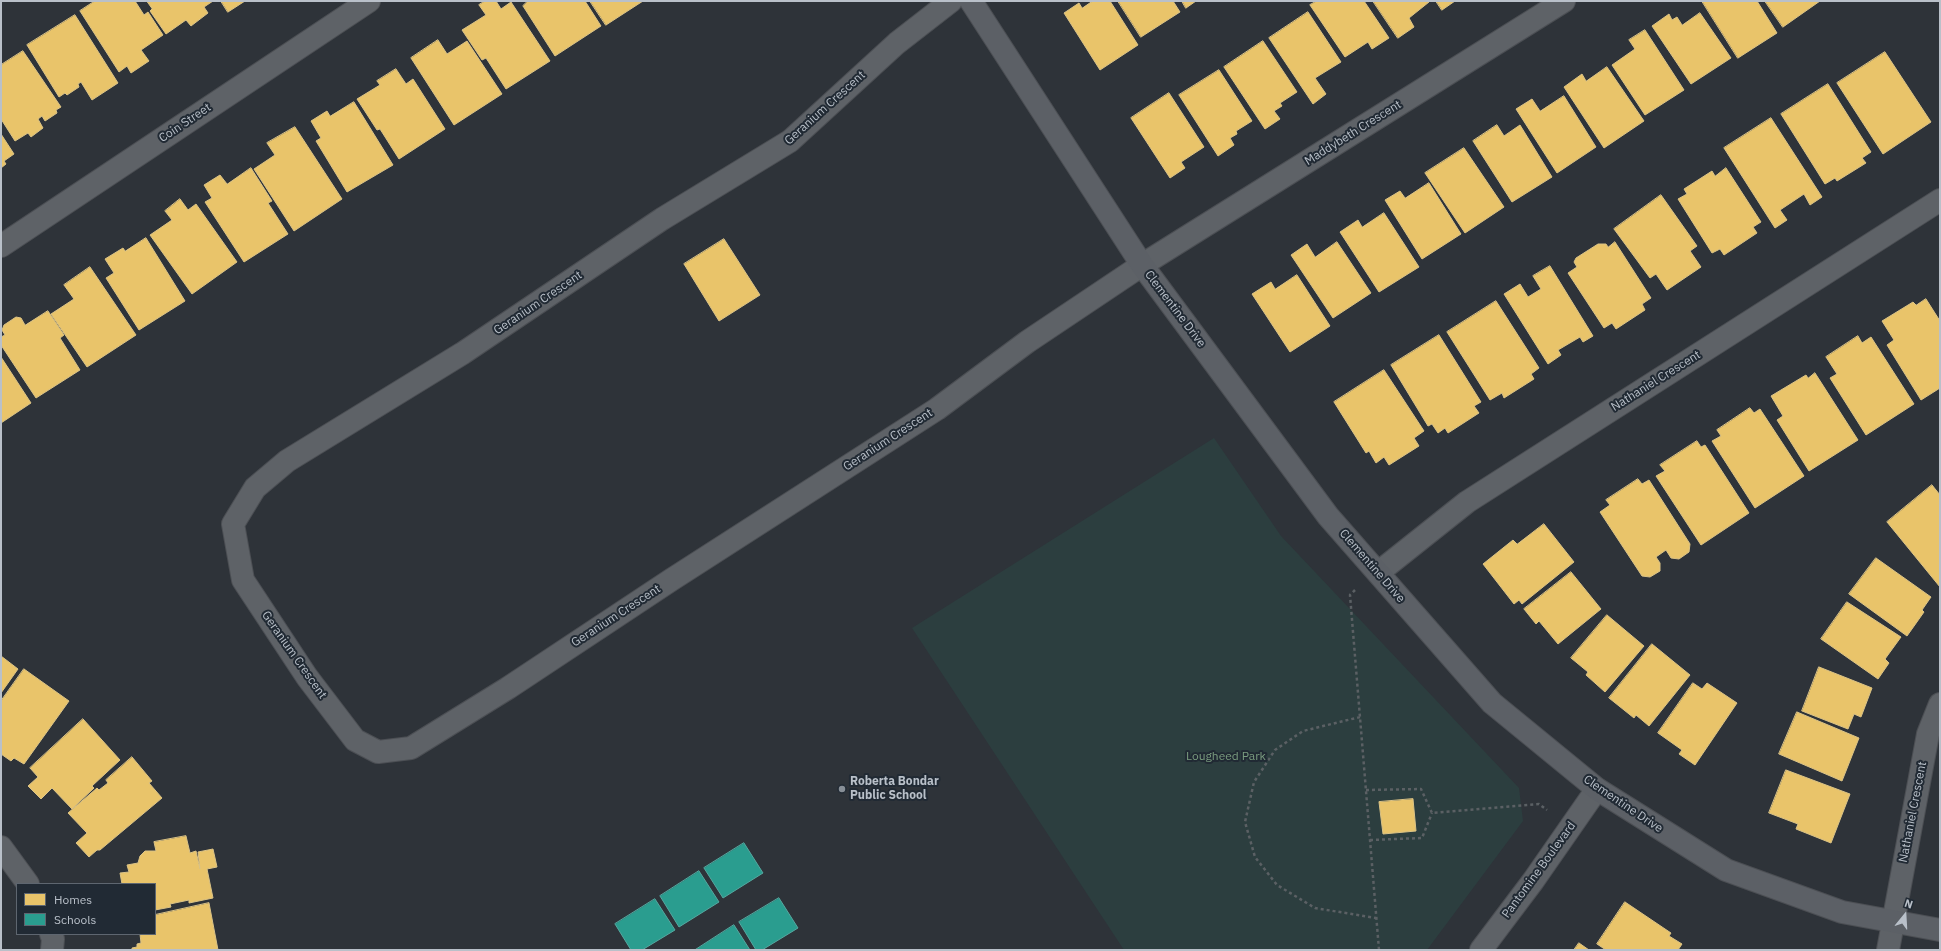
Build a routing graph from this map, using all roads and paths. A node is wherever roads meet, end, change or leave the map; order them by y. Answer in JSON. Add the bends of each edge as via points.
{"nodes":[{"id":1,"x":369,"y":1,"type":"edge"},
{"id":2,"x":951,"y":1,"type":"edge"},
{"id":3,"x":970,"y":1,"type":"edge"},
{"id":4,"x":1564,"y":1,"type":"edge"},
{"id":5,"x":1940,"y":200,"type":"edge"},
{"id":6,"x":1,"y":246,"type":"edge"},
{"id":7,"x":1142,"y":265,"type":"junction"},
{"id":8,"x":1379,"y":572,"type":"junction"},
{"id":9,"x":1940,"y":704,"type":"edge"},
{"id":10,"x":1360,"y":717,"type":"junction"},
{"id":11,"x":1597,"y":789,"type":"junction"},
{"id":12,"x":1366,"y":790,"type":"junction"},
{"id":13,"x":1432,"y":813,"type":"junction"},
{"id":14,"x":1571,"y":826,"type":"junction"},
{"id":15,"x":1370,"y":840,"type":"junction"},
{"id":16,"x":1,"y":847,"type":"edge"},
{"id":17,"x":27,"y":883,"type":"edge"},
{"id":18,"x":1376,"y":918,"type":"junction"},
{"id":19,"x":1892,"y":922,"type":"junction"},
{"id":20,"x":1940,"y":930,"type":"edge"},
{"id":21,"x":51,"y":935,"type":"edge"},
{"id":22,"x":52,"y":950,"type":"edge"},
{"id":23,"x":1379,"y":950,"type":"edge"},
{"id":24,"x":1481,"y":950,"type":"edge"},
{"id":25,"x":1888,"y":950,"type":"edge"}],
"edges":[{"from":1,"to":6,"type":"street","name":"Coin Street"},
{"from":2,"to":7,"type":"street","name":"Geranium Crescent","via":[[896,43],[790,141],[662,219],[463,353],[287,461],[255,488],[233,524],[243,580],[307,677],[355,740],[378,752],[411,748],[508,688],[937,409],[1027,342]]},
{"from":3,"to":7,"type":"street","name":"Clementine Drive"},
{"from":4,"to":7,"type":"street","name":"Maddybeth Crescent"},
{"from":5,"to":8,"type":"street","name":"Nathaniel Crescent","via":[[1467,502]]},
{"from":7,"to":8,"type":"street","name":"Clementine Drive","via":[[1328,516]]},
{"from":8,"to":10,"type":"path","via":[[1350,595]]},
{"from":8,"to":11,"type":"street","name":"Clementine Drive","via":[[1492,703]]},
{"from":9,"to":19,"type":"street","name":"Nathaniel Crescent","via":[[1928,734]]},
{"from":10,"to":12,"type":"path"},
{"from":10,"to":18,"type":"path","via":[[1304,731],[1275,750],[1254,782],[1245,822],[1255,857],[1277,885],[1315,908]]},
{"from":11,"to":14,"type":"street","name":"Pantomine Boulevard"},
{"from":11,"to":19,"type":"street","name":"Clementine Drive","via":[[1726,870],[1842,912]]},
{"from":12,"to":13,"type":"path","via":[[1421,789]]},
{"from":12,"to":15,"type":"path"},
{"from":13,"to":14,"type":"path","via":[[1539,804]]},
{"from":13,"to":15,"type":"path","via":[[1422,838]]},
{"from":14,"to":24,"type":"street","name":"Pantomine Boulevard"},
{"from":15,"to":18,"type":"path"},
{"from":16,"to":17,"type":"street"},
{"from":18,"to":23,"type":"path"},
{"from":19,"to":20,"type":"street","name":"Clementine Drive"},
{"from":19,"to":25,"type":"street","name":"Nathaniel Crescent"},
{"from":21,"to":22,"type":"street"}]}
